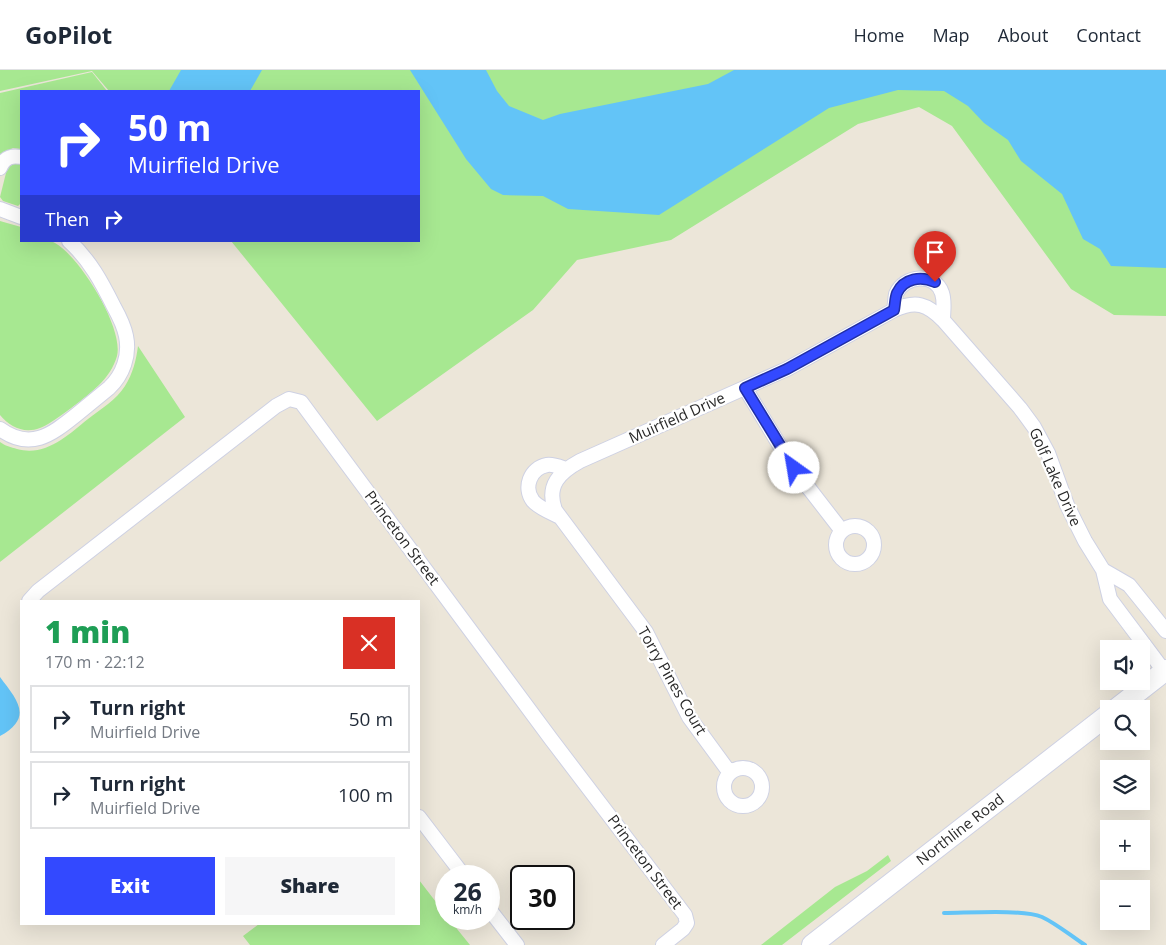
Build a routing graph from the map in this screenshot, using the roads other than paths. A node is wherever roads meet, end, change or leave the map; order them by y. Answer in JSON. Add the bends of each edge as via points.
{"nodes":[{"id":1,"x":20,"y":157,"type":"edge"},
{"id":2,"x":0,"y":168,"type":"edge"},
{"id":3,"x":0,"y":209,"type":"edge"},
{"id":4,"x":20,"y":217,"type":"edge"},
{"id":5,"x":70,"y":242,"type":"edge"},
{"id":6,"x":894,"y":310,"type":"junction"},
{"id":7,"x":943,"y":320,"type":"junction"},
{"id":8,"x":745,"y":388,"type":"junction"},
{"id":9,"x":0,"y":429,"type":"edge"},
{"id":10,"x":566,"y":469,"type":"junction"},
{"id":11,"x":560,"y":517,"type":"junction"},
{"id":12,"x":842,"y":531,"type":"dead end"},
{"id":13,"x":1103,"y":570,"type":"junction"},
{"id":14,"x":30,"y":600,"type":"edge"},
{"id":15,"x":1166,"y":631,"type":"edge"},
{"id":16,"x":1165,"y":670,"type":"edge"},
{"id":17,"x":1127,"y":700,"type":"edge"},
{"id":18,"x":1100,"y":721,"type":"edge"},
{"id":19,"x":730,"y":773,"type":"dead end"},
{"id":20,"x":420,"y":818,"type":"edge"},
{"id":21,"x":456,"y":865,"type":"edge"},
{"id":22,"x":500,"y":924,"type":"edge"},
{"id":23,"x":516,"y":945,"type":"edge"},
{"id":24,"x":663,"y":945,"type":"edge"},
{"id":25,"x":812,"y":945,"type":"edge"}],
"edges":[{"from":1,"to":2,"type":"street","via":[[10,156]]},
{"from":3,"to":4,"type":"street"},
{"from":5,"to":9,"type":"street","via":[[88,261],[122,322],[127,352],[124,367],[109,388],[46,436],[18,438]]},
{"from":6,"to":7,"type":"street","name":"Muirfield Drive","via":[[919,304]]},
{"from":6,"to":7,"type":"street","via":[[896,294],[906,282],[916,278],[929,280],[935,282],[941,292]]},
{"from":6,"to":8,"type":"street","name":"Muirfield Drive","via":[[787,369]]},
{"from":7,"to":13,"type":"street","name":"Golf Lake Drive","via":[[1034,427],[1048,453],[1067,505]]},
{"from":8,"to":10,"type":"street","name":"Muirfield Drive"},
{"from":8,"to":12,"type":"street","via":[[794,468]]},
{"from":10,"to":11,"type":"street","via":[[554,484],[552,496]]},
{"from":10,"to":11,"type":"street","via":[[545,465],[528,481],[531,499]]},
{"from":11,"to":19,"type":"street","name":"Torry Pines Court","via":[[646,632],[689,717]]},
{"from":13,"to":15,"type":"street","name":"Golf Lake Drive","via":[[1129,585]]},
{"from":13,"to":16,"type":"street","name":"Golf Lake Drive","via":[[1110,599]]},
{"from":14,"to":24,"type":"street","name":"Princeton Street","via":[[276,406],[290,399],[301,402],[685,915],[687,923],[683,929]]},
{"from":16,"to":17,"type":"main road"},
{"from":18,"to":25,"type":"main road","name":"Northline Road"},
{"from":20,"to":21,"type":"street"},
{"from":22,"to":23,"type":"street"}]}
